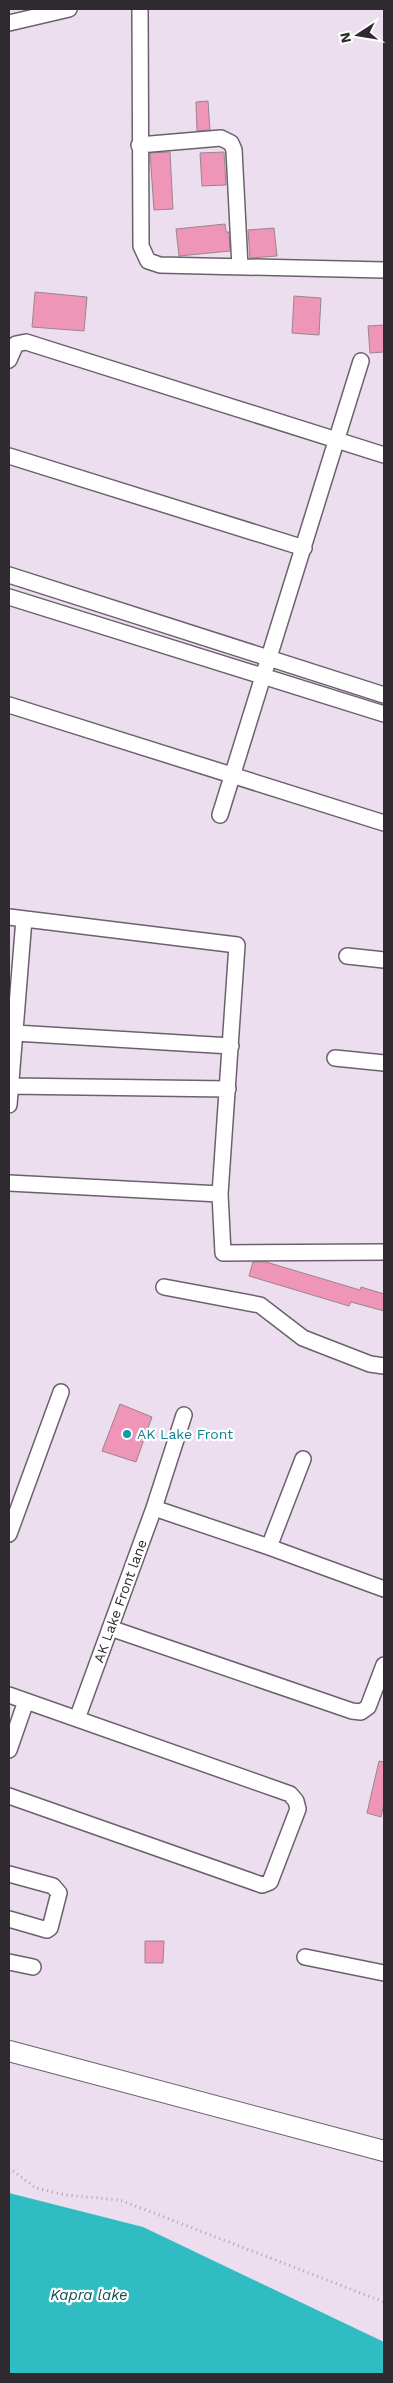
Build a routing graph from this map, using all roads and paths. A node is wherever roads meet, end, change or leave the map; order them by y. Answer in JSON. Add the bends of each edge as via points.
{"nodes":[{"id":1,"x":69,"y":9,"type":"edge"},
{"id":2,"x":140,"y":9,"type":"edge"},
{"id":3,"x":9,"y":23,"type":"edge"},
{"id":4,"x":139,"y":145,"type":"junction"},
{"id":5,"x":240,"y":266,"type":"junction"},
{"id":6,"x":384,"y":270,"type":"edge"},
{"id":7,"x":9,"y":360,"type":"edge"},
{"id":8,"x":361,"y":361,"type":"dead end"},
{"id":9,"x":338,"y":441,"type":"junction"},
{"id":10,"x":384,"y":455,"type":"edge"},
{"id":11,"x":9,"y":456,"type":"edge"},
{"id":12,"x":304,"y":548,"type":"junction"},
{"id":13,"x":9,"y":575,"type":"edge"},
{"id":14,"x":9,"y":597,"type":"edge"},
{"id":15,"x":269,"y":658,"type":"junction"},
{"id":16,"x":264,"y":676,"type":"junction"},
{"id":17,"x":384,"y":695,"type":"edge"},
{"id":18,"x":9,"y":705,"type":"edge"},
{"id":19,"x":384,"y":714,"type":"edge"},
{"id":20,"x":232,"y":775,"type":"junction"},
{"id":21,"x":220,"y":815,"type":"dead end"},
{"id":22,"x":384,"y":823,"type":"edge"},
{"id":23,"x":16,"y":918,"type":"edge"},
{"id":24,"x":346,"y":956,"type":"dead end"},
{"id":25,"x":384,"y":960,"type":"edge"},
{"id":26,"x":15,"y":1033,"type":"junction"},
{"id":27,"x":231,"y":1046,"type":"junction"},
{"id":28,"x":335,"y":1058,"type":"dead end"},
{"id":29,"x":384,"y":1063,"type":"edge"},
{"id":30,"x":10,"y":1086,"type":"junction"},
{"id":31,"x":228,"y":1089,"type":"junction"},
{"id":32,"x":9,"y":1105,"type":"edge"},
{"id":33,"x":9,"y":1183,"type":"edge"},
{"id":34,"x":220,"y":1194,"type":"junction"},
{"id":35,"x":384,"y":1252,"type":"edge"},
{"id":36,"x":164,"y":1287,"type":"dead end"},
{"id":37,"x":384,"y":1366,"type":"edge"},
{"id":38,"x":61,"y":1392,"type":"dead end"},
{"id":39,"x":184,"y":1415,"type":"dead end"},
{"id":40,"x":303,"y":1459,"type":"dead end"},
{"id":41,"x":154,"y":1508,"type":"junction"},
{"id":42,"x":10,"y":1530,"type":"edge"},
{"id":43,"x":270,"y":1547,"type":"junction"},
{"id":44,"x":384,"y":1589,"type":"edge"},
{"id":45,"x":110,"y":1628,"type":"junction"},
{"id":46,"x":384,"y":1665,"type":"edge"},
{"id":47,"x":9,"y":1695,"type":"edge"},
{"id":48,"x":26,"y":1701,"type":"junction"},
{"id":49,"x":77,"y":1719,"type":"junction"},
{"id":50,"x":9,"y":1750,"type":"edge"},
{"id":51,"x":9,"y":1796,"type":"edge"},
{"id":52,"x":9,"y":1874,"type":"edge"},
{"id":53,"x":9,"y":1919,"type":"edge"},
{"id":54,"x":305,"y":1957,"type":"dead end"},
{"id":55,"x":9,"y":1962,"type":"edge"},
{"id":56,"x":34,"y":1967,"type":"dead end"},
{"id":57,"x":384,"y":1974,"type":"edge"},
{"id":58,"x":9,"y":2051,"type":"edge"},
{"id":59,"x":384,"y":2151,"type":"edge"},
{"id":60,"x":9,"y":2168,"type":"edge"},
{"id":61,"x":384,"y":2302,"type":"edge"}],
"edges":[{"from":1,"to":3,"type":"street"},
{"from":2,"to":4,"type":"street"},
{"from":4,"to":5,"type":"street","via":[[141,246],[148,261],[160,265]]},
{"from":4,"to":5,"type":"street","via":[[221,138],[231,143]]},
{"from":5,"to":6,"type":"street"},
{"from":7,"to":9,"type":"street","via":[[16,344],[26,342]]},
{"from":8,"to":9,"type":"street"},
{"from":9,"to":10,"type":"street"},
{"from":9,"to":12,"type":"street"},
{"from":11,"to":12,"type":"street"},
{"from":12,"to":15,"type":"street"},
{"from":13,"to":15,"type":"street"},
{"from":14,"to":16,"type":"street"},
{"from":15,"to":16,"type":"street"},
{"from":15,"to":17,"type":"street"},
{"from":16,"to":19,"type":"street"},
{"from":16,"to":20,"type":"street"},
{"from":18,"to":20,"type":"street"},
{"from":20,"to":21,"type":"street"},
{"from":20,"to":22,"type":"street"},
{"from":23,"to":26,"type":"street"},
{"from":23,"to":27,"type":"street","via":[[237,945]]},
{"from":24,"to":25,"type":"street"},
{"from":26,"to":27,"type":"street"},
{"from":26,"to":30,"type":"street"},
{"from":27,"to":31,"type":"street"},
{"from":28,"to":29,"type":"street"},
{"from":30,"to":31,"type":"street"},
{"from":30,"to":32,"type":"street"},
{"from":31,"to":34,"type":"street"},
{"from":33,"to":34,"type":"street"},
{"from":34,"to":35,"type":"street","via":[[223,1253]]},
{"from":36,"to":37,"type":"street","via":[[260,1305],[303,1338],[370,1364]]},
{"from":38,"to":42,"type":"street"},
{"from":39,"to":41,"type":"street","name":"AK Lake Front lane"},
{"from":40,"to":43,"type":"street"},
{"from":41,"to":43,"type":"street"},
{"from":41,"to":45,"type":"street","name":"AK Lake Front lane"},
{"from":43,"to":44,"type":"street"},
{"from":45,"to":46,"type":"street","via":[[352,1712],[361,1712],[368,1707]]},
{"from":45,"to":49,"type":"street","name":"AK Lake Front lane"},
{"from":47,"to":48,"type":"street"},
{"from":48,"to":49,"type":"street"},
{"from":48,"to":50,"type":"street"},
{"from":49,"to":51,"type":"street","via":[[290,1794],[298,1809],[270,1882],[262,1885],[253,1883]]},
{"from":52,"to":53,"type":"street","via":[[53,1886],[59,1893],[47,1930]]},
{"from":54,"to":57,"type":"street"},
{"from":55,"to":56,"type":"street"},
{"from":58,"to":59,"type":"street"},
{"from":60,"to":61,"type":"path","via":[[36,2188],[66,2195],[120,2200]]}]}
